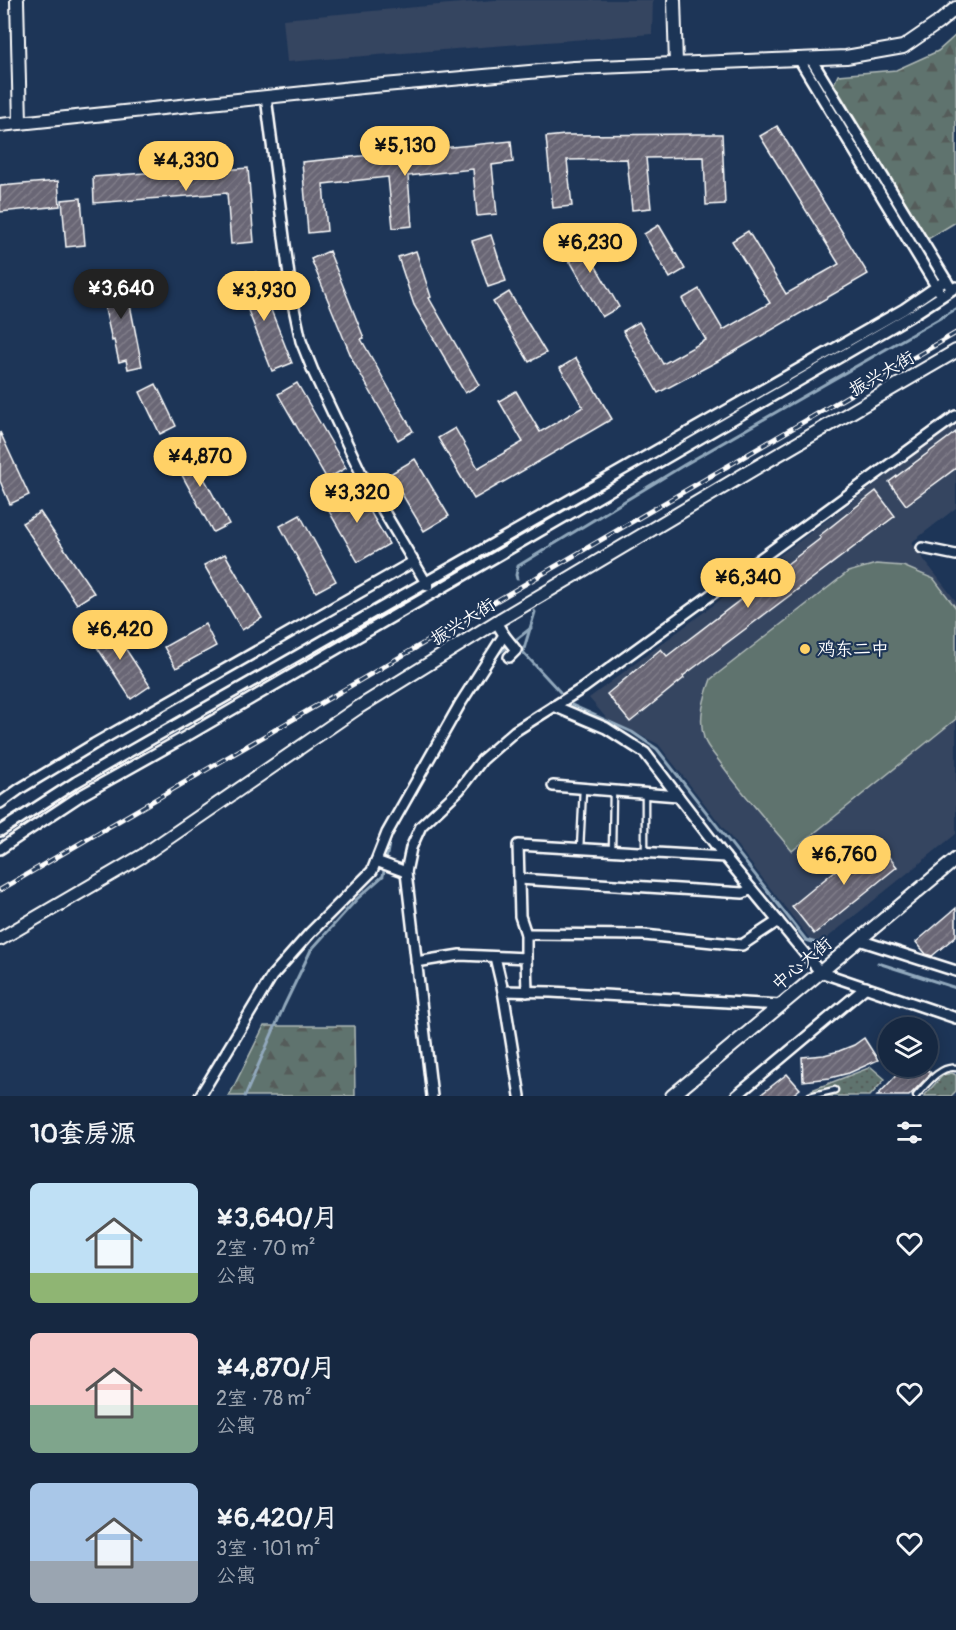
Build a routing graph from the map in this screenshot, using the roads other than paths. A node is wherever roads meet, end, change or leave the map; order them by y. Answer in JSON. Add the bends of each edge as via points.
{"nodes":[{"id":1,"x":17,"y":0,"type":"edge"},
{"id":2,"x":674,"y":0,"type":"edge"},
{"id":3,"x":956,"y":8,"type":"edge"},
{"id":4,"x":805,"y":59,"type":"junction"},
{"id":5,"x":675,"y":64,"type":"junction"},
{"id":6,"x":266,"y":97,"type":"junction"},
{"id":7,"x":20,"y":123,"type":"junction"},
{"id":8,"x":0,"y":125,"type":"edge"},
{"id":9,"x":946,"y":280,"type":"junction"},
{"id":10,"x":954,"y":288,"type":"edge"},
{"id":11,"x":942,"y":296,"type":"junction"},
{"id":12,"x":956,"y":351,"type":"edge"},
{"id":13,"x":956,"y":416,"type":"edge"},
{"id":14,"x":922,"y":549,"type":"dead end"},
{"id":15,"x":956,"y":555,"type":"edge"},
{"id":16,"x":413,"y":562,"type":"junction"},
{"id":17,"x":432,"y":594,"type":"junction"},
{"id":18,"x":496,"y":622,"type":"junction"},
{"id":19,"x":504,"y":634,"type":"junction"},
{"id":20,"x":509,"y":657,"type":"dead end"},
{"id":21,"x":554,"y":706,"type":"junction"},
{"id":22,"x":553,"y":786,"type":"dead end"},
{"id":23,"x":584,"y":789,"type":"junction"},
{"id":24,"x":613,"y":791,"type":"junction"},
{"id":25,"x":645,"y":794,"type":"junction"},
{"id":26,"x":678,"y":796,"type":"junction"},
{"id":27,"x":0,"y":803,"type":"edge"},
{"id":28,"x":0,"y":831,"type":"edge"},
{"id":29,"x":0,"y":849,"type":"edge"},
{"id":30,"x":580,"y":849,"type":"junction"},
{"id":31,"x":612,"y":850,"type":"junction"},
{"id":32,"x":645,"y":852,"type":"junction"},
{"id":33,"x":724,"y":857,"type":"junction"},
{"id":34,"x":956,"y":859,"type":"edge"},
{"id":35,"x":376,"y":861,"type":"junction"},
{"id":36,"x":406,"y":872,"type":"junction"},
{"id":37,"x":519,"y":879,"type":"junction"},
{"id":38,"x":751,"y":889,"type":"junction"},
{"id":39,"x":778,"y":921,"type":"junction"},
{"id":40,"x":526,"y":933,"type":"junction"},
{"id":41,"x":0,"y":939,"type":"edge"},
{"id":42,"x":859,"y":940,"type":"junction"},
{"id":43,"x":495,"y":957,"type":"junction"},
{"id":44,"x":526,"y":958,"type":"junction"},
{"id":45,"x":416,"y":962,"type":"junction"},
{"id":46,"x":956,"y":971,"type":"edge"},
{"id":47,"x":820,"y":972,"type":"junction"},
{"id":48,"x":866,"y":987,"type":"junction"},
{"id":49,"x":503,"y":992,"type":"junction"},
{"id":50,"x":527,"y":992,"type":"junction"},
{"id":51,"x":781,"y":1005,"type":"junction"},
{"id":52,"x":956,"y":1018,"type":"edge"},
{"id":53,"x":956,"y":1068,"type":"edge"},
{"id":54,"x":835,"y":1090,"type":"dead end"},
{"id":55,"x":200,"y":1096,"type":"edge"},
{"id":56,"x":432,"y":1096,"type":"edge"},
{"id":57,"x":520,"y":1096,"type":"edge"},
{"id":58,"x":672,"y":1096,"type":"edge"},
{"id":59,"x":736,"y":1096,"type":"edge"},
{"id":60,"x":810,"y":1096,"type":"edge"},
{"id":61,"x":916,"y":1096,"type":"edge"}],
"edges":[{"from":1,"to":7,"type":"street"},
{"from":2,"to":5,"type":"street"},
{"from":3,"to":4,"type":"street","via":[[903,47]]},
{"from":4,"to":5,"type":"street"},
{"from":4,"to":9,"type":"street"},
{"from":4,"to":11,"type":"street"},
{"from":5,"to":6,"type":"street","via":[[562,69]]},
{"from":6,"to":7,"type":"street"},
{"from":6,"to":16,"type":"street","via":[[301,341],[362,473]]},
{"from":7,"to":8,"type":"street"},
{"from":9,"to":10,"type":"street"},
{"from":9,"to":28,"type":"street","via":[[904,309],[76,782]]},
{"from":10,"to":11,"type":"street"},
{"from":11,"to":17,"type":"street"},
{"from":12,"to":18,"type":"street","name":"振兴大街"},
{"from":13,"to":21,"type":"street"},
{"from":14,"to":15,"type":"street"},
{"from":16,"to":17,"type":"street"},
{"from":16,"to":27,"type":"street","via":[[94,744]]},
{"from":17,"to":29,"type":"street","via":[[80,796]]},
{"from":18,"to":19,"type":"street"},
{"from":18,"to":41,"type":"street","name":"振兴大街","via":[[359,707],[142,856]]},
{"from":19,"to":20,"type":"street","via":[[516,650]]},
{"from":19,"to":35,"type":"street","via":[[438,742],[387,833]]},
{"from":21,"to":26,"type":"street","via":[[606,728],[645,753]]},
{"from":21,"to":36,"type":"street","via":[[515,731],[482,760],[459,790],[421,826]]},
{"from":22,"to":23,"type":"street"},
{"from":23,"to":24,"type":"street"},
{"from":23,"to":30,"type":"lane"},
{"from":24,"to":25,"type":"street"},
{"from":24,"to":31,"type":"lane"},
{"from":25,"to":26,"type":"street"},
{"from":25,"to":32,"type":"lane"},
{"from":26,"to":33,"type":"street"},
{"from":30,"to":31,"type":"street"},
{"from":30,"to":37,"type":"street","via":[[518,845]]},
{"from":31,"to":32,"type":"street"},
{"from":32,"to":33,"type":"street"},
{"from":33,"to":38,"type":"street"},
{"from":34,"to":42,"type":"street","name":"中心大街"},
{"from":35,"to":36,"type":"street"},
{"from":35,"to":55,"type":"street","via":[[372,871],[272,976]]},
{"from":36,"to":45,"type":"street"},
{"from":37,"to":38,"type":"street","via":[[743,893]]},
{"from":37,"to":40,"type":"street","via":[[520,916]]},
{"from":38,"to":39,"type":"street"},
{"from":39,"to":40,"type":"street","via":[[742,945],[644,935]]},
{"from":39,"to":47,"type":"street"},
{"from":40,"to":44,"type":"street"},
{"from":42,"to":46,"type":"street"},
{"from":42,"to":47,"type":"street","name":"中心大街"},
{"from":43,"to":44,"type":"street"},
{"from":43,"to":45,"type":"street","via":[[460,955]]},
{"from":43,"to":49,"type":"street"},
{"from":44,"to":50,"type":"street"},
{"from":45,"to":56,"type":"street"},
{"from":47,"to":48,"type":"street"},
{"from":47,"to":51,"type":"street","name":"中心大街"},
{"from":48,"to":52,"type":"street"},
{"from":48,"to":59,"type":"street"},
{"from":49,"to":50,"type":"street"},
{"from":49,"to":57,"type":"street"},
{"from":50,"to":51,"type":"street"},
{"from":51,"to":58,"type":"street","name":"中心大街"},
{"from":53,"to":61,"type":"lane","via":[[951,1066],[939,1072]]},
{"from":54,"to":60,"type":"lane"}]}
